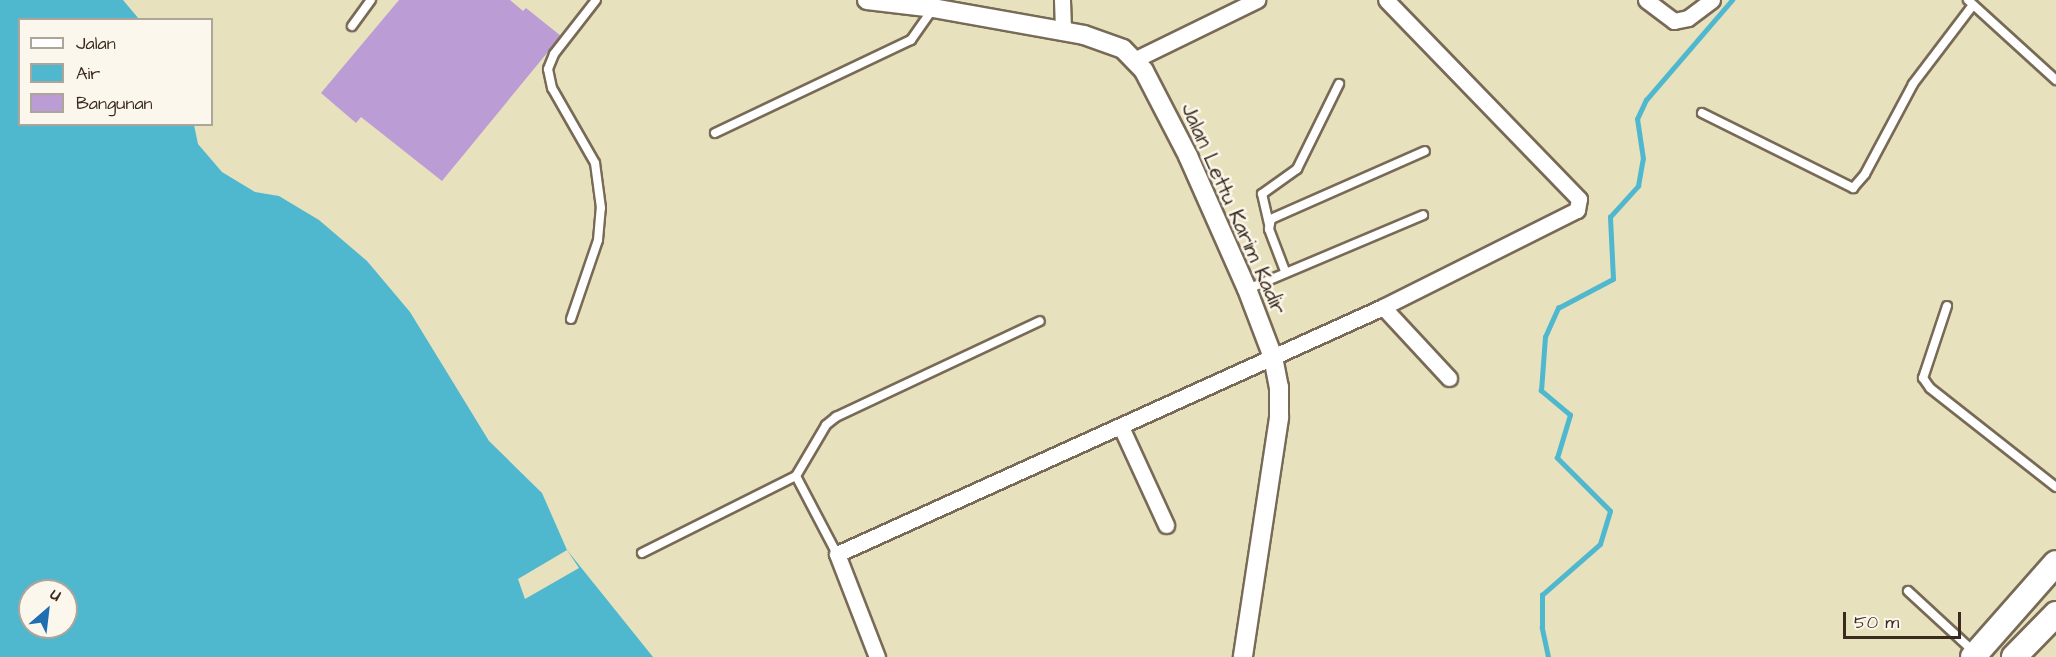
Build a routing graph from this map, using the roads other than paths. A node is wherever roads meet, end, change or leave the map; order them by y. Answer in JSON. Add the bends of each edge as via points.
{"nodes":[{"id":1,"x":371,"y":0,"type":"edge"},
{"id":2,"x":596,"y":0,"type":"edge"},
{"id":3,"x":867,"y":0,"type":"edge"},
{"id":4,"x":1062,"y":0,"type":"edge"},
{"id":5,"x":1257,"y":0,"type":"edge"},
{"id":6,"x":1386,"y":0,"type":"edge"},
{"id":7,"x":1646,"y":0,"type":"edge"},
{"id":8,"x":1712,"y":0,"type":"edge"},
{"id":9,"x":1971,"y":3,"type":"edge"},
{"id":10,"x":933,"y":8,"type":"junction"},
{"id":11,"x":352,"y":26,"type":"dead end"},
{"id":12,"x":1063,"y":32,"type":"junction"},
{"id":13,"x":1136,"y":59,"type":"junction"},
{"id":14,"x":2056,"y":80,"type":"edge"},
{"id":15,"x":1339,"y":84,"type":"dead end"},
{"id":16,"x":1702,"y":113,"type":"dead end"},
{"id":17,"x":715,"y":133,"type":"dead end"},
{"id":18,"x":1425,"y":151,"type":"dead end"},
{"id":19,"x":1423,"y":215,"type":"dead end"},
{"id":20,"x":1269,"y":224,"type":"junction"},
{"id":21,"x":1285,"y":271,"type":"junction"},
{"id":22,"x":1247,"y":289,"type":"junction"},
{"id":23,"x":1947,"y":306,"type":"dead end"},
{"id":24,"x":1383,"y":307,"type":"junction"},
{"id":25,"x":571,"y":319,"type":"dead end"},
{"id":26,"x":1040,"y":321,"type":"dead end"},
{"id":27,"x":1273,"y":357,"type":"junction"},
{"id":28,"x":1449,"y":378,"type":"dead end"},
{"id":29,"x":1121,"y":427,"type":"junction"},
{"id":30,"x":796,"y":476,"type":"junction"},
{"id":31,"x":2056,"y":487,"type":"edge"},
{"id":32,"x":1166,"y":525,"type":"dead end"},
{"id":33,"x":642,"y":553,"type":"dead end"},
{"id":34,"x":837,"y":554,"type":"junction"},
{"id":35,"x":2056,"y":563,"type":"edge"},
{"id":36,"x":1908,"y":591,"type":"dead end"},
{"id":37,"x":2056,"y":614,"type":"edge"},
{"id":38,"x":872,"y":656,"type":"edge"},
{"id":39,"x":1974,"y":656,"type":"edge"},
{"id":40,"x":1243,"y":657,"type":"edge"},
{"id":41,"x":2014,"y":657,"type":"edge"}],
"edges":[{"from":1,"to":11,"type":"lane"},
{"from":2,"to":25,"type":"lane","via":[[554,54],[548,69],[552,88],[595,163],[601,208],[598,240]]},
{"from":3,"to":10,"type":"street","name":"Jalan Lettu Karim Kadir"},
{"from":4,"to":12,"type":"street"},
{"from":5,"to":13,"type":"street"},
{"from":6,"to":24,"type":"street","via":[[1579,199],[1580,205],[1577,210]]},
{"from":7,"to":8,"type":"street","via":[[1674,21],[1688,18]]},
{"from":9,"to":14,"type":"lane"},
{"from":9,"to":16,"type":"lane","via":[[1913,84],[1865,174],[1853,188]]},
{"from":10,"to":12,"type":"street","name":"Jalan Lettu Karim Kadir"},
{"from":10,"to":17,"type":"lane","via":[[911,40]]},
{"from":12,"to":13,"type":"street","name":"Jalan Lettu Karim Kadir","via":[[1111,43]]},
{"from":13,"to":22,"type":"street","name":"Jalan Lettu Karim Kadir","via":[[1188,156]]},
{"from":15,"to":20,"type":"lane","via":[[1297,169],[1262,194]]},
{"from":18,"to":20,"type":"lane","via":[[1273,218]]},
{"from":19,"to":21,"type":"lane"},
{"from":20,"to":21,"type":"lane"},
{"from":21,"to":22,"type":"lane"},
{"from":22,"to":27,"type":"street","name":"Jalan Lettu Karim Kadir"},
{"from":23,"to":31,"type":"lane","via":[[1923,378],[1930,388]]},
{"from":24,"to":27,"type":"street"},
{"from":24,"to":28,"type":"street"},
{"from":26,"to":30,"type":"lane","via":[[836,417],[826,425]]},
{"from":27,"to":29,"type":"street"},
{"from":27,"to":40,"type":"street","name":"Jalan Lettu Karim Kadir","via":[[1279,418]]},
{"from":29,"to":32,"type":"street"},
{"from":29,"to":34,"type":"street"},
{"from":30,"to":33,"type":"lane"},
{"from":30,"to":34,"type":"lane"},
{"from":34,"to":38,"type":"street"},
{"from":35,"to":39,"type":"highway"},
{"from":36,"to":39,"type":"lane"},
{"from":37,"to":41,"type":"highway"}]}
